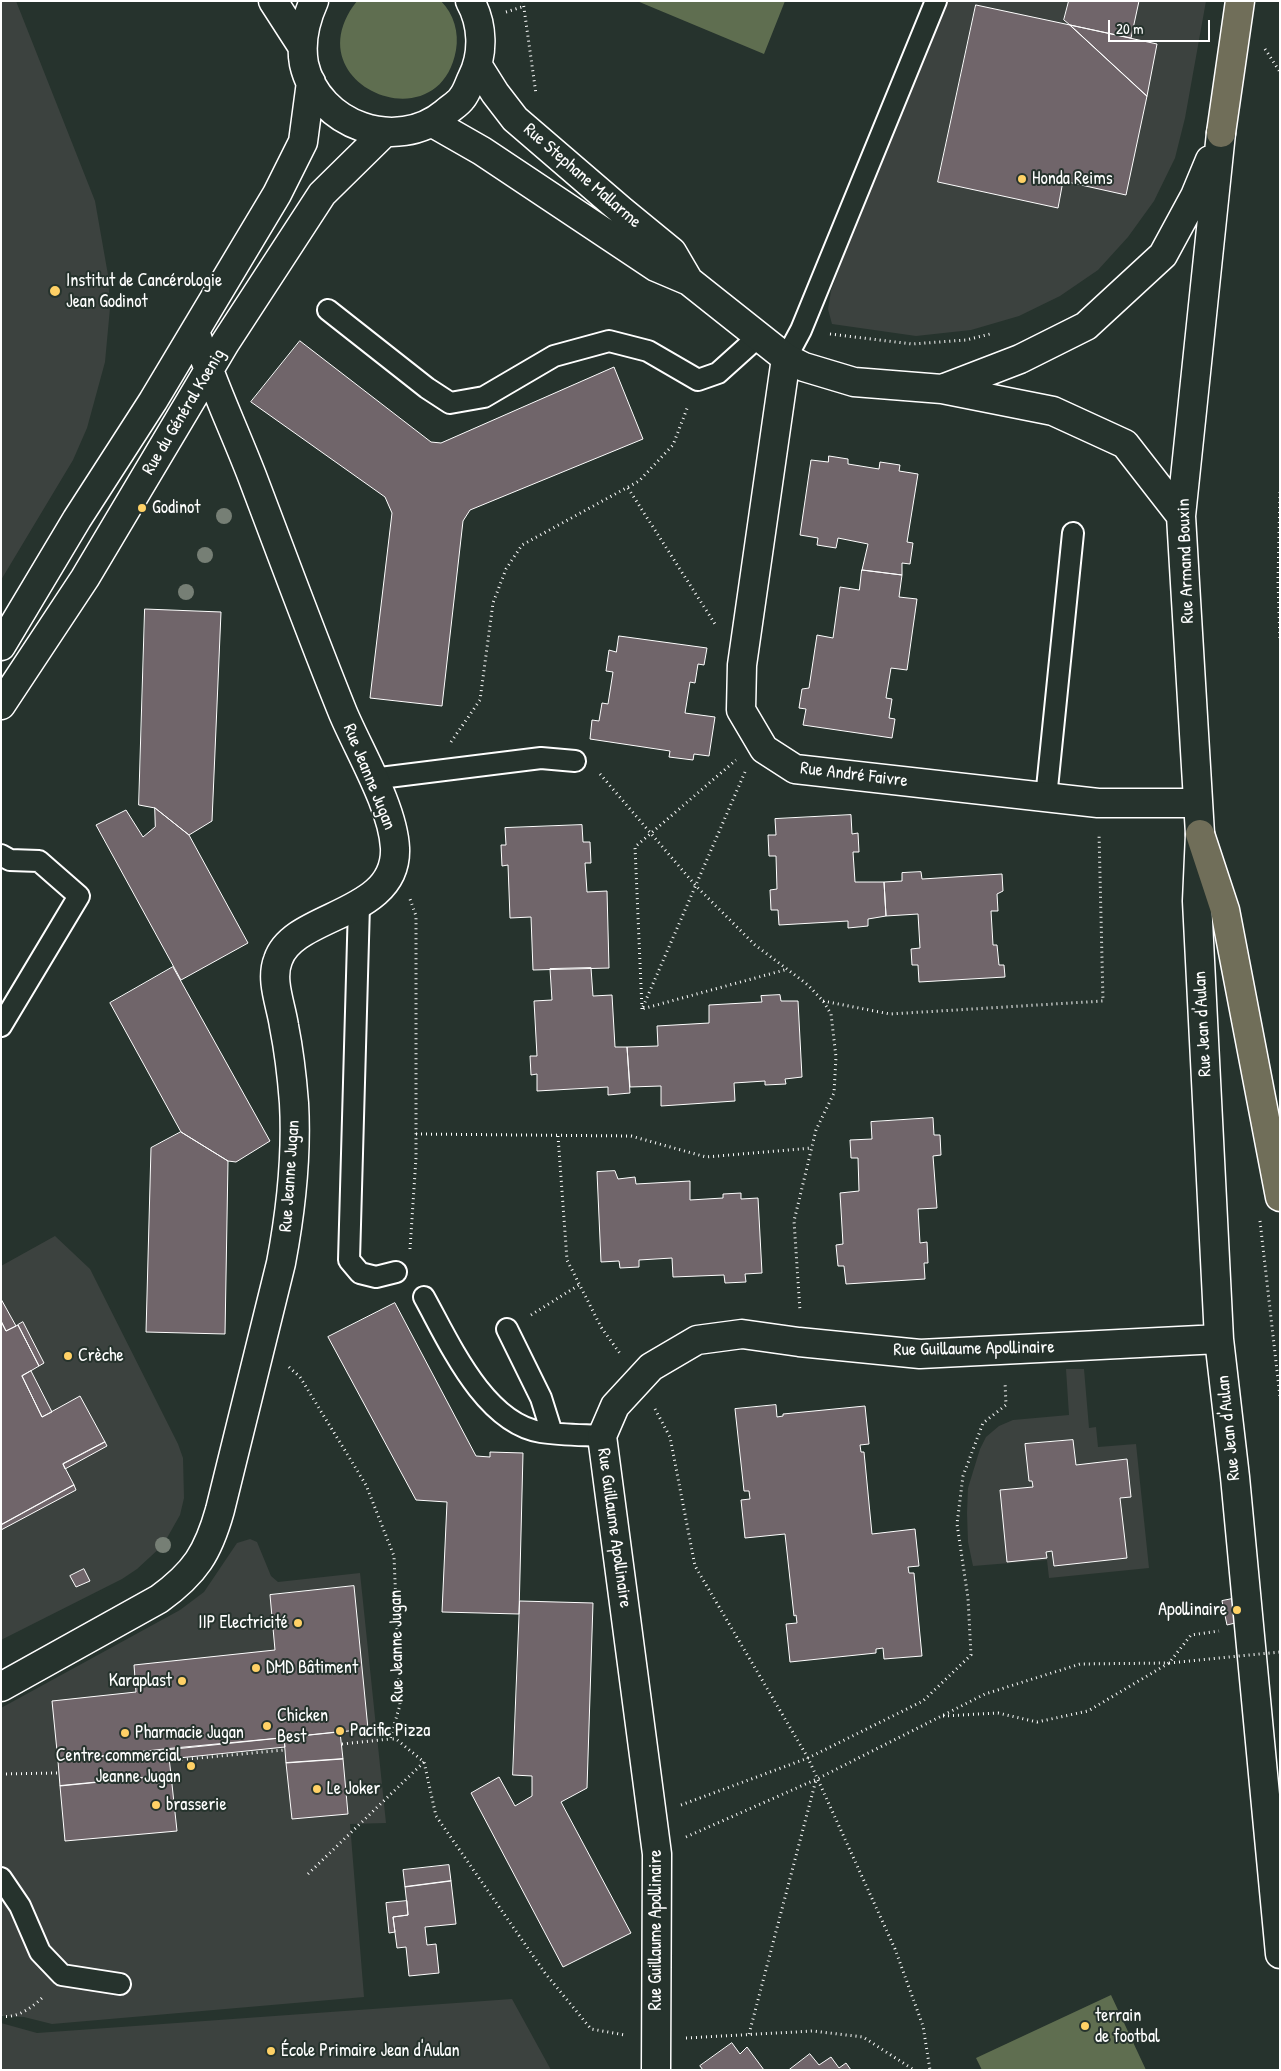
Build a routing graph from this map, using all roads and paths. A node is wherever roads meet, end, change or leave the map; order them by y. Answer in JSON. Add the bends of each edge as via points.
{"nodes":[{"id":1,"x":273,"y":1,"type":"edge"},
{"id":2,"x":314,"y":1,"type":"edge"},
{"id":3,"x":470,"y":1,"type":"edge"},
{"id":4,"x":523,"y":1,"type":"edge"},
{"id":5,"x":936,"y":1,"type":"edge"},
{"id":6,"x":1240,"y":1,"type":"edge"},
{"id":7,"x":302,"y":46,"type":"junction"},
{"id":8,"x":478,"y":66,"type":"junction"},
{"id":9,"x":311,"y":82,"type":"junction"},
{"id":10,"x":537,"y":100,"type":"dead end"},
{"id":11,"x":433,"y":123,"type":"junction"},
{"id":12,"x":384,"y":133,"type":"junction"},
{"id":13,"x":1222,"y":133,"type":"junction"},
{"id":14,"x":689,"y":282,"type":"junction"},
{"id":15,"x":328,"y":310,"type":"dead end"},
{"id":16,"x":801,"y":330,"type":"junction"},
{"id":17,"x":195,"y":331,"type":"junction"},
{"id":18,"x":991,"y":334,"type":"dead end"},
{"id":19,"x":758,"y":336,"type":"junction"},
{"id":20,"x":786,"y":358,"type":"junction"},
{"id":21,"x":208,"y":371,"type":"junction"},
{"id":22,"x":698,"y":380,"type":"junction"},
{"id":23,"x":955,"y":393,"type":"junction"},
{"id":24,"x":628,"y":488,"type":"junction"},
{"id":25,"x":1280,"y":492,"type":"edge"},
{"id":26,"x":1181,"y":516,"type":"junction"},
{"id":27,"x":1074,"y":533,"type":"dead end"},
{"id":28,"x":716,"y":625,"type":"dead end"},
{"id":29,"x":1280,"y":642,"type":"edge"},
{"id":30,"x":1,"y":646,"type":"edge"},
{"id":31,"x":1,"y":705,"type":"edge"},
{"id":32,"x":759,"y":740,"type":"junction"},
{"id":33,"x":575,"y":761,"type":"joint"},
{"id":34,"x":430,"y":772,"type":"junction"},
{"id":35,"x":372,"y":779,"type":"junction"},
{"id":36,"x":1046,"y":798,"type":"junction"},
{"id":37,"x":1098,"y":803,"type":"junction"},
{"id":38,"x":1198,"y":804,"type":"junction"},
{"id":39,"x":652,"y":834,"type":"junction"},
{"id":40,"x":1200,"y":834,"type":"junction"},
{"id":41,"x":1,"y":855,"type":"edge"},
{"id":42,"x":388,"y":875,"type":"junction"},
{"id":43,"x":696,"y":886,"type":"junction"},
{"id":44,"x":1197,"y":901,"type":"joint"},
{"id":45,"x":359,"y":904,"type":"junction"},
{"id":46,"x":788,"y":970,"type":"junction"},
{"id":47,"x":823,"y":1000,"type":"junction"},
{"id":48,"x":642,"y":1009,"type":"junction"},
{"id":49,"x":1,"y":1026,"type":"edge"},
{"id":50,"x":416,"y":1134,"type":"junction"},
{"id":51,"x":558,"y":1136,"type":"junction"},
{"id":52,"x":812,"y":1148,"type":"junction"},
{"id":53,"x":1280,"y":1197,"type":"edge"},
{"id":54,"x":1260,"y":1217,"type":"dead end"},
{"id":55,"x":396,"y":1272,"type":"joint"},
{"id":56,"x":579,"y":1285,"type":"junction"},
{"id":57,"x":424,"y":1297,"type":"dead end"},
{"id":58,"x":507,"y":1329,"type":"joint"},
{"id":59,"x":1219,"y":1340,"type":"junction"},
{"id":60,"x":800,"y":1342,"type":"junction"},
{"id":61,"x":259,"y":1354,"type":"junction"},
{"id":62,"x":1005,"y":1378,"type":"dead end"},
{"id":63,"x":639,"y":1380,"type":"junction"},
{"id":64,"x":1280,"y":1397,"type":"edge"},
{"id":65,"x":552,"y":1433,"type":"junction"},
{"id":66,"x":602,"y":1436,"type":"junction"},
{"id":67,"x":1218,"y":1632,"type":"dead end"},
{"id":68,"x":1280,"y":1652,"type":"edge"},
{"id":69,"x":1169,"y":1663,"type":"junction"},
{"id":70,"x":1,"y":1687,"type":"edge"},
{"id":71,"x":940,"y":1716,"type":"junction"},
{"id":72,"x":390,"y":1739,"type":"junction"},
{"id":73,"x":342,"y":1744,"type":"dead end"},
{"id":74,"x":284,"y":1750,"type":"dead end"},
{"id":75,"x":808,"y":1758,"type":"junction"},
{"id":76,"x":167,"y":1761,"type":"dead end"},
{"id":77,"x":424,"y":1762,"type":"junction"},
{"id":78,"x":57,"y":1773,"type":"dead end"},
{"id":79,"x":1,"y":1774,"type":"edge"},
{"id":80,"x":817,"y":1779,"type":"junction"},
{"id":81,"x":651,"y":1802,"type":"junction"},
{"id":82,"x":657,"y":1854,"type":"junction"},
{"id":83,"x":308,"y":1874,"type":"dead end"},
{"id":84,"x":1,"y":1878,"type":"edge"},
{"id":85,"x":1280,"y":1954,"type":"edge"},
{"id":86,"x":62,"y":1975,"type":"junction"},
{"id":87,"x":120,"y":1984,"type":"dead end"},
{"id":88,"x":1,"y":2016,"type":"edge"},
{"id":89,"x":749,"y":2034,"type":"junction"},
{"id":90,"x":655,"y":2040,"type":"junction"},
{"id":91,"x":656,"y":2070,"type":"edge"},
{"id":92,"x":914,"y":2070,"type":"edge"},
{"id":93,"x":930,"y":2070,"type":"edge"}],
"edges":[{"from":1,"to":7,"type":"street"},
{"from":2,"to":7,"type":"street","via":[[306,18]]},
{"from":3,"to":8,"type":"street","via":[[478,21],[481,43]]},
{"from":4,"to":10,"type":"path"},
{"from":5,"to":16,"type":"lane"},
{"from":6,"to":13,"type":"main road"},
{"from":7,"to":9,"type":"street"},
{"from":8,"to":11,"type":"street","via":[[462,99]]},
{"from":8,"to":14,"type":"street","name":"Rue Stephane Mallarme","via":[[515,119],[672,252]]},
{"from":9,"to":12,"type":"street","via":[[328,107],[354,125]]},
{"from":9,"to":17,"type":"street","name":"Rue du Général Koenig","via":[[303,142],[277,194]]},
{"from":11,"to":12,"type":"street","via":[[409,131]]},
{"from":11,"to":14,"type":"street","name":"Rue Stephane Mallarme","via":[[482,151],[656,267]]},
{"from":12,"to":21,"type":"street","name":"Rue du Général Koenig","via":[[322,194]]},
{"from":13,"to":23,"type":"street","name":"Rue Stephane Mallarme","via":[[1195,196],[1163,255],[1086,326]]},
{"from":13,"to":26,"type":"street","name":"Rue Armand Bouxin"},
{"from":14,"to":19,"type":"street","name":"Rue Stephane Mallarme"},
{"from":15,"to":22,"type":"lane","via":[[450,403],[484,397],[554,356],[609,341],[648,351]]},
{"from":16,"to":18,"type":"path","via":[[912,344],[966,340]]},
{"from":16,"to":20,"type":"lane"},
{"from":17,"to":21,"type":"street","name":"Rue Jeanne Jugan"},
{"from":17,"to":30,"type":"street","name":"Rue du Général Koenig"},
{"from":19,"to":20,"type":"street","name":"Rue Stephane Mallarme"},
{"from":19,"to":22,"type":"lane","via":[[718,373]]},
{"from":20,"to":23,"type":"street","name":"Rue Stephane Mallarme","via":[[854,382]]},
{"from":20,"to":32,"type":"street","name":"Rue André Faivre","via":[[742,666],[742,710]]},
{"from":21,"to":31,"type":"street","name":"Rue du Général Koenig","via":[[85,578]]},
{"from":21,"to":35,"type":"street","name":"Rue Jeanne Jugan"},
{"from":22,"to":24,"type":"path","via":[[674,445],[639,482]]},
{"from":23,"to":26,"type":"street","name":"Rue Stephane Mallarme","via":[[1053,411],[1124,444]]},
{"from":24,"to":28,"type":"path"},
{"from":24,"to":34,"type":"path","via":[[522,545],[506,569],[494,603],[480,700]]},
{"from":25,"to":29,"type":"path"},
{"from":26,"to":38,"type":"street","name":"Rue Armand Bouxin"},
{"from":27,"to":36,"type":"lane"},
{"from":32,"to":36,"type":"street","name":"Rue André Faivre","via":[[764,749],[795,769]]},
{"from":32,"to":39,"type":"path"},
{"from":32,"to":43,"type":"path"},
{"from":33,"to":34,"type":"lane","via":[[541,758]]},
{"from":33,"to":39,"type":"path","via":[[600,774]]},
{"from":34,"to":35,"type":"lane"},
{"from":35,"to":42,"type":"street","name":"Rue Jeanne Jugan","via":[[394,836],[395,851]]},
{"from":36,"to":37,"type":"street","name":"Rue André Faivre"},
{"from":37,"to":38,"type":"street","name":"Rue André Faivre"},
{"from":37,"to":47,"type":"path","via":[[1103,1001],[890,1014]]},
{"from":38,"to":40,"type":"street","name":"Rue Armand Bouxin"},
{"from":39,"to":43,"type":"path"},
{"from":39,"to":48,"type":"path","via":[[636,847]]},
{"from":40,"to":44,"type":"street","name":"Rue Armand Bouxin"},
{"from":40,"to":53,"type":"main road","via":[[1224,910]]},
{"from":41,"to":49,"type":"lane","via":[[10,860],[39,861],[79,896]]},
{"from":42,"to":45,"type":"street","name":"Rue Jeanne Jugan","via":[[371,896]]},
{"from":42,"to":50,"type":"path","via":[[410,898],[416,916]]},
{"from":43,"to":46,"type":"path","via":[[755,945]]},
{"from":43,"to":48,"type":"path"},
{"from":44,"to":59,"type":"street","name":"Rue Jean d'Aulan"},
{"from":45,"to":55,"type":"lane","via":[[349,1260],[360,1274],[376,1277]]},
{"from":45,"to":61,"type":"street","name":"Rue Jeanne Jugan","via":[[296,937],[277,961],[276,984],[291,1071],[295,1144],[288,1224]]},
{"from":46,"to":47,"type":"path"},
{"from":46,"to":48,"type":"path"},
{"from":47,"to":52,"type":"path","via":[[831,1014],[835,1049],[834,1093],[816,1130]]},
{"from":50,"to":51,"type":"path"},
{"from":50,"to":55,"type":"path","via":[[410,1257]]},
{"from":51,"to":52,"type":"path","via":[[631,1136],[706,1157]]},
{"from":51,"to":56,"type":"path","via":[[567,1260]]},
{"from":52,"to":60,"type":"path","via":[[794,1221]]},
{"from":54,"to":64,"type":"path"},
{"from":56,"to":58,"type":"path"},
{"from":56,"to":63,"type":"path","via":[[601,1327]]},
{"from":57,"to":65,"type":"lane","via":[[484,1396],[511,1420],[540,1432]]},
{"from":58,"to":65,"type":"lane","via":[[541,1398]]},
{"from":59,"to":60,"type":"street","name":"Rue Guillaume Apollinaire","via":[[920,1354]]},
{"from":59,"to":85,"type":"street","name":"Rue Jean d'Aulan"},
{"from":60,"to":63,"type":"street","name":"Rue Guillaume Apollinaire","via":[[742,1334],[697,1340],[651,1367]]},
{"from":61,"to":70,"type":"street","name":"Rue Jeanne Jugan","via":[[212,1537],[195,1568],[159,1600]]},
{"from":61,"to":72,"type":"path","name":"Rue Jeanne Jugan","via":[[284,1363],[300,1377],[366,1485],[394,1556],[400,1706]]},
{"from":62,"to":75,"type":"path","via":[[1006,1405],[983,1423],[963,1476],[957,1524],[968,1598],[971,1655],[922,1700]]},
{"from":63,"to":66,"type":"street","name":"Rue Guillaume Apollinaire","via":[[615,1406]]},
{"from":63,"to":75,"type":"path","via":[[670,1437],[695,1566]]},
{"from":65,"to":66,"type":"lane"},
{"from":66,"to":81,"type":"street","name":"Rue Guillaume Apollinaire"},
{"from":67,"to":69,"type":"path","via":[[1191,1635]]},
{"from":68,"to":69,"type":"path","bridge":true},
{"from":69,"to":71,"type":"path","via":[[1080,1664],[985,1694]]},
{"from":69,"to":71,"type":"path","via":[[1088,1711],[1037,1722],[998,1713]]},
{"from":71,"to":80,"type":"path"},
{"from":72,"to":73,"type":"path"},
{"from":72,"to":77,"type":"path","via":[[396,1739]]},
{"from":74,"to":76,"type":"path"},
{"from":75,"to":80,"type":"path"},
{"from":75,"to":81,"type":"path","via":[[685,1805]]},
{"from":77,"to":83,"type":"path"},
{"from":77,"to":90,"type":"path","via":[[436,1816],[545,1973],[591,2029]]},
{"from":78,"to":79,"type":"path"},
{"from":80,"to":82,"type":"path","via":[[690,1835]]},
{"from":80,"to":89,"type":"path"},
{"from":80,"to":93,"type":"path","via":[[896,1949],[923,2026]]},
{"from":81,"to":82,"type":"street","name":"Rue Guillaume Apollinaire"},
{"from":82,"to":90,"type":"street","name":"Rue Guillaume Apollinaire"},
{"from":84,"to":86,"type":"lane","via":[[20,1906],[40,1952]]},
{"from":86,"to":87,"type":"lane"},
{"from":86,"to":88,"type":"path","via":[[34,2006],[10,2018]]},
{"from":89,"to":90,"type":"path"},
{"from":89,"to":92,"type":"path","via":[[813,2031],[862,2037]]},
{"from":90,"to":91,"type":"street","name":"Rue Guillaume Apollinaire"}]}
